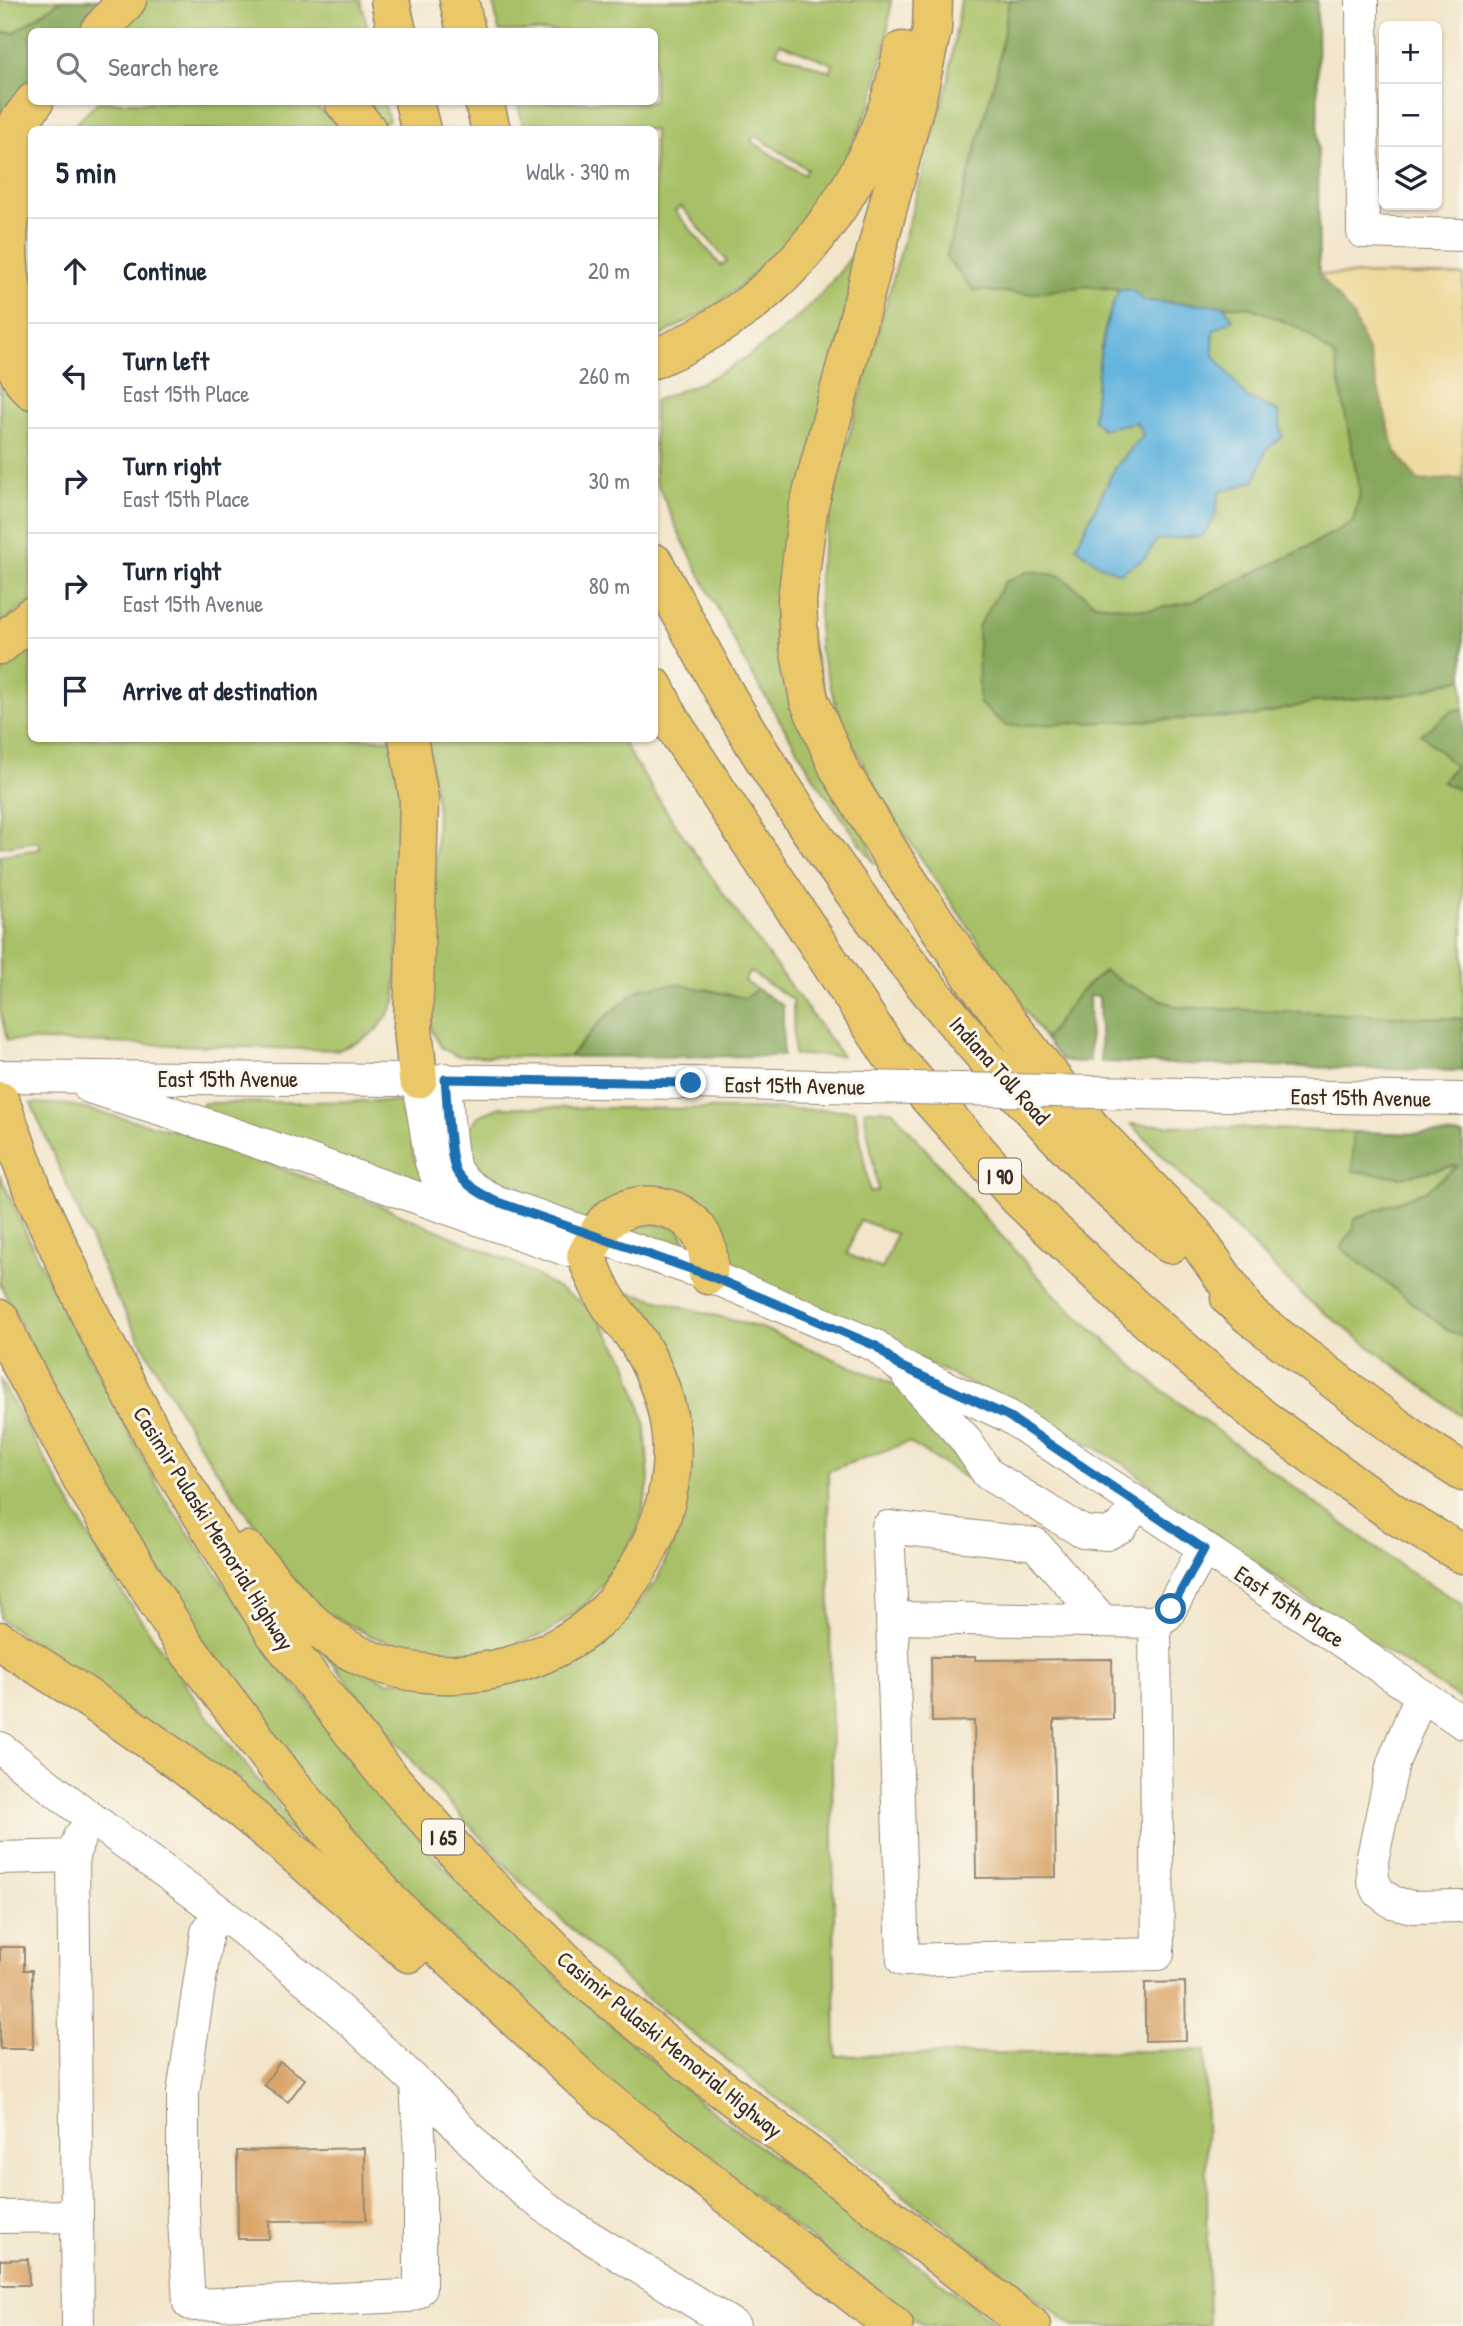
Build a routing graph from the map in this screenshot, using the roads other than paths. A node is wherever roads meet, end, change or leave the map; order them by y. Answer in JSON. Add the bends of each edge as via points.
{"nodes":[{"id":1,"x":127,"y":0,"type":"edge"},
{"id":2,"x":390,"y":0,"type":"edge"},
{"id":3,"x":459,"y":0,"type":"edge"},
{"id":4,"x":907,"y":0,"type":"edge"},
{"id":5,"x":933,"y":0,"type":"edge"},
{"id":6,"x":1362,"y":0,"type":"edge"},
{"id":7,"x":102,"y":28,"type":"edge"},
{"id":8,"x":396,"y":28,"type":"edge"},
{"id":9,"x":465,"y":28,"type":"edge"},
{"id":10,"x":918,"y":97,"type":"junction"},
{"id":11,"x":32,"y":105,"type":"edge"},
{"id":12,"x":60,"y":105,"type":"edge"},
{"id":13,"x":346,"y":105,"type":"edge"},
{"id":14,"x":415,"y":105,"type":"edge"},
{"id":15,"x":485,"y":105,"type":"edge"},
{"id":16,"x":42,"y":126,"type":"edge"},
{"id":17,"x":364,"y":126,"type":"edge"},
{"id":18,"x":420,"y":126,"type":"edge"},
{"id":19,"x":490,"y":126,"type":"edge"},
{"id":20,"x":28,"y":148,"type":"edge"},
{"id":21,"x":0,"y":158,"type":"edge"},
{"id":22,"x":1463,"y":234,"type":"edge"},
{"id":23,"x":0,"y":337,"type":"edge"},
{"id":24,"x":28,"y":345,"type":"edge"},
{"id":25,"x":658,"y":357,"type":"edge"},
{"id":26,"x":658,"y":378,"type":"edge"},
{"id":27,"x":28,"y":386,"type":"edge"},
{"id":28,"x":658,"y":570,"type":"edge"},
{"id":29,"x":28,"y":620,"type":"edge"},
{"id":30,"x":0,"y":645,"type":"edge"},
{"id":31,"x":658,"y":698,"type":"edge"},
{"id":32,"x":664,"y":715,"type":"edge"},
{"id":33,"x":409,"y":742,"type":"edge"},
{"id":34,"x":0,"y":1076,"type":"edge"},
{"id":35,"x":57,"y":1077,"type":"junction"},
{"id":36,"x":431,"y":1079,"type":"junction"},
{"id":37,"x":1463,"y":1099,"type":"edge"},
{"id":38,"x":0,"y":1101,"type":"edge"},
{"id":39,"x":466,"y":1215,"type":"junction"},
{"id":40,"x":591,"y":1247,"type":"junction"},
{"id":41,"x":708,"y":1275,"type":"junction"},
{"id":42,"x":1250,"y":1316,"type":"junction"},
{"id":43,"x":0,"y":1319,"type":"edge"},
{"id":44,"x":898,"y":1365,"type":"junction"},
{"id":45,"x":153,"y":1435,"type":"junction"},
{"id":46,"x":1463,"y":1472,"type":"edge"},
{"id":47,"x":1137,"y":1503,"type":"junction"},
{"id":48,"x":1204,"y":1549,"type":"junction"},
{"id":49,"x":1463,"y":1554,"type":"edge"},
{"id":50,"x":892,"y":1618,"type":"junction"},
{"id":51,"x":1103,"y":1621,"type":"junction"},
{"id":52,"x":1155,"y":1622,"type":"junction"},
{"id":53,"x":0,"y":1641,"type":"edge"},
{"id":54,"x":1421,"y":1695,"type":"junction"},
{"id":55,"x":1463,"y":1723,"type":"edge"},
{"id":56,"x":0,"y":1748,"type":"edge"},
{"id":57,"x":87,"y":1815,"type":"junction"},
{"id":58,"x":73,"y":1856,"type":"junction"},
{"id":59,"x":0,"y":1858,"type":"edge"},
{"id":60,"x":1463,"y":1906,"type":"edge"},
{"id":61,"x":220,"y":1912,"type":"junction"},
{"id":62,"x":416,"y":2082,"type":"junction"},
{"id":63,"x":590,"y":2087,"type":"junction"},
{"id":64,"x":0,"y":2217,"type":"edge"},
{"id":65,"x":77,"y":2217,"type":"junction"},
{"id":66,"x":701,"y":2316,"type":"edge"},
{"id":67,"x":78,"y":2326,"type":"edge"},
{"id":68,"x":734,"y":2326,"type":"edge"},
{"id":69,"x":894,"y":2326,"type":"edge"},
{"id":70,"x":1031,"y":2326,"type":"edge"}],
"edges":[{"from":1,"to":7,"type":"highway"},
{"from":2,"to":8,"type":"highway"},
{"from":3,"to":9,"type":"highway"},
{"from":4,"to":25,"type":"highway","via":[[899,66],[883,119],[865,163],[840,204],[784,273],[749,304],[703,335]]},
{"from":5,"to":10,"type":"highway"},
{"from":6,"to":22,"type":"street","via":[[1363,232]]},
{"from":10,"to":26,"type":"highway","via":[[862,209],[830,254],[757,324],[715,351]]},
{"from":10,"to":42,"type":"highway","via":[[808,509],[797,600],[799,647],[809,700],[839,769],[974,979],[1090,1127],[1193,1234]]},
{"from":11,"to":21,"type":"highway"},
{"from":12,"to":16,"type":"highway"},
{"from":13,"to":17,"type":"highway"},
{"from":14,"to":18,"type":"highway"},
{"from":15,"to":19,"type":"highway"},
{"from":20,"to":24,"type":"highway","via":[[6,206],[3,250],[6,291]]},
{"from":23,"to":27,"type":"highway"},
{"from":28,"to":42,"type":"highway","name":"Indiana Toll Road","via":[[740,720],[799,813],[964,1032],[1093,1173]]},
{"from":29,"to":30,"type":"highway"},
{"from":31,"to":32,"type":"highway","number":"I 90"},
{"from":32,"to":49,"type":"highway","number":"I 90","via":[[889,1052],[1020,1199],[1134,1308],[1263,1419],[1399,1517]]},
{"from":33,"to":36,"type":"highway","via":[[419,799],[413,1028]]},
{"from":34,"to":35,"type":"street","name":"East 15th Avenue"},
{"from":35,"to":36,"type":"street","name":"East 15th Avenue"},
{"from":35,"to":39,"type":"street"},
{"from":36,"to":37,"type":"street","name":"East 15th Avenue","bridge":true},
{"from":36,"to":39,"type":"street","name":"East 15th Place","via":[[431,1162],[441,1187]]},
{"from":36,"to":40,"type":"street","name":"East 15th Place","via":[[456,1171],[471,1187]]},
{"from":38,"to":45,"type":"highway","name":"Casimir Pulaski Memorial Highway","number":"I 65","via":[[34,1194]]},
{"from":39,"to":40,"type":"street","name":"East 15th Place"},
{"from":40,"to":41,"type":"street","name":"East 15th Place"},
{"from":40,"to":41,"type":"highway","via":[[606,1223],[619,1213],[635,1206],[668,1208],[696,1227],[705,1242]]},
{"from":40,"to":44,"type":"street","name":"East 15th Place","via":[[754,1310],[869,1362]]},
{"from":40,"to":45,"type":"highway","via":[[604,1296],[638,1341],[658,1380],[671,1435],[670,1483],[658,1531],[638,1570],[609,1610],[567,1643],[512,1667],[457,1674],[408,1671],[363,1657],[324,1635],[282,1593]]},
{"from":41,"to":44,"type":"street","name":"East 15th Place","via":[[876,1346]]},
{"from":42,"to":46,"type":"highway","name":"Indiana Toll Road","via":[[1412,1439]]},
{"from":43,"to":63,"type":"highway","via":[[86,1486],[185,1646],[290,1785],[390,1902]]},
{"from":44,"to":47,"type":"street","name":"East 15th Place","via":[[1008,1416]]},
{"from":44,"to":47,"type":"street","via":[[965,1438],[988,1474],[1083,1532],[1107,1534],[1122,1526]]},
{"from":45,"to":70,"type":"highway","name":"Casimir Pulaski Memorial Highway","number":"I 65","via":[[275,1633],[381,1768],[472,1869],[576,1972]]},
{"from":47,"to":48,"type":"street","name":"East 15th Place"},
{"from":48,"to":52,"type":"street","via":[[1171,1609]]},
{"from":48,"to":54,"type":"street","name":"East 15th Place"},
{"from":50,"to":51,"type":"street"},
{"from":50,"to":51,"type":"street","via":[[888,1527],[1035,1544]]},
{"from":50,"to":52,"type":"street","via":[[903,1960],[1158,1954]]},
{"from":51,"to":52,"type":"street"},
{"from":53,"to":63,"type":"highway","via":[[134,1728],[208,1783],[441,1981]]},
{"from":54,"to":55,"type":"street","name":"East 15th Place"},
{"from":54,"to":60,"type":"street","via":[[1393,1763],[1372,1861],[1373,1880],[1392,1902],[1412,1907]]},
{"from":56,"to":57,"type":"street"},
{"from":57,"to":58,"type":"street"},
{"from":57,"to":61,"type":"street"},
{"from":58,"to":59,"type":"street"},
{"from":58,"to":65,"type":"street"},
{"from":61,"to":62,"type":"street","via":[[332,2002]]},
{"from":61,"to":62,"type":"street","via":[[206,1932],[183,2093],[189,2302],[416,2293],[420,2288]]},
{"from":62,"to":66,"type":"street","via":[[525,2192]]},
{"from":63,"to":69,"type":"highway"},
{"from":64,"to":65,"type":"street"},
{"from":65,"to":67,"type":"street"},
{"from":66,"to":68,"type":"street"}]}
